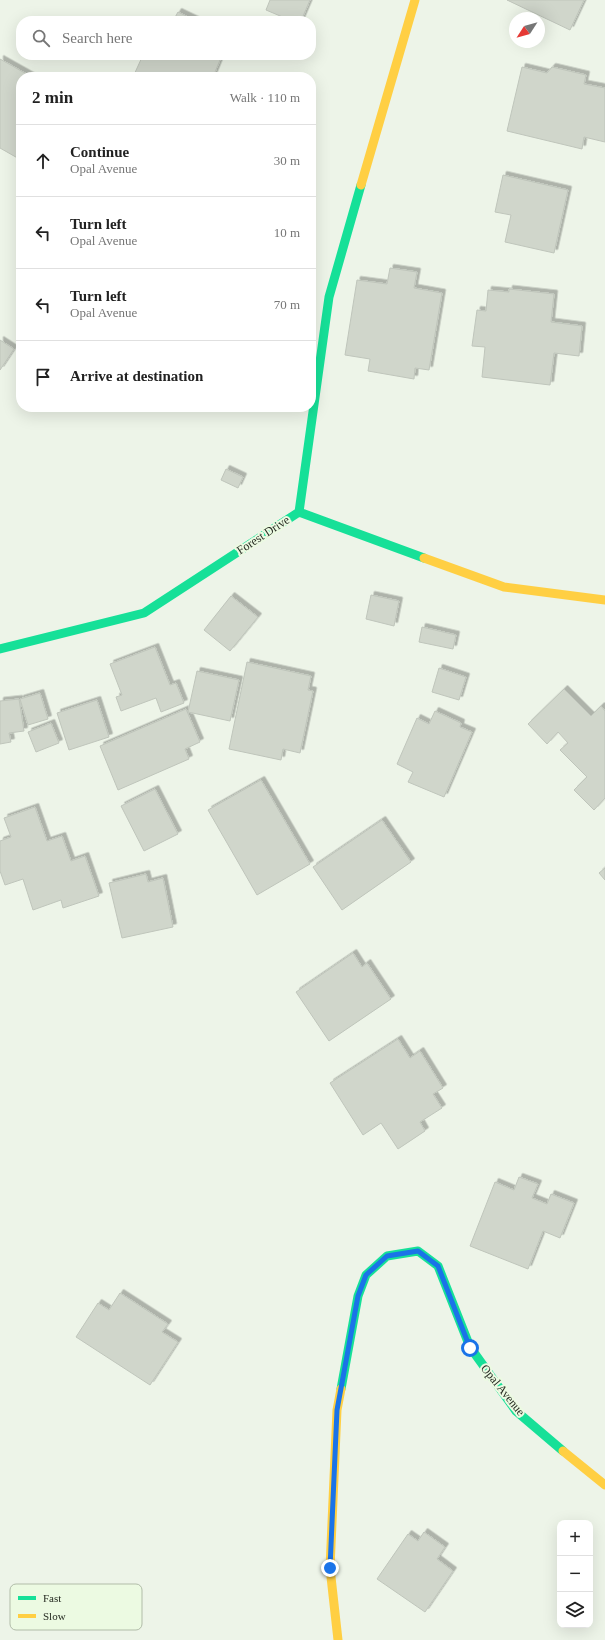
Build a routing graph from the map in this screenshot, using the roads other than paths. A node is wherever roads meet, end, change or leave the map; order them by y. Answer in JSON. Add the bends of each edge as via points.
{"nodes":[{"id":1,"x":415,"y":0,"type":"edge"},
{"id":2,"x":316,"y":390,"type":"edge"},
{"id":3,"x":313,"y":412,"type":"edge"},
{"id":4,"x":299,"y":512,"type":"junction"},
{"id":5,"x":605,"y":600,"type":"edge"},
{"id":6,"x":0,"y":649,"type":"edge"},
{"id":7,"x":605,"y":1485,"type":"edge"},
{"id":8,"x":338,"y":1640,"type":"edge"}],
"edges":[{"from":1,"to":2,"type":"street","via":[[329,297]]},
{"from":3,"to":4,"type":"street"},
{"from":4,"to":5,"type":"street","name":"Forest Drive","via":[[504,588]]},
{"from":4,"to":6,"type":"street","name":"Forest Drive","via":[[144,613]]},
{"from":7,"to":8,"type":"street","name":"Opal Avenue","via":[[516,1411],[470,1348],[438,1266],[418,1251],[387,1256],[366,1275],[358,1296],[337,1410],[330,1568]]}]}
